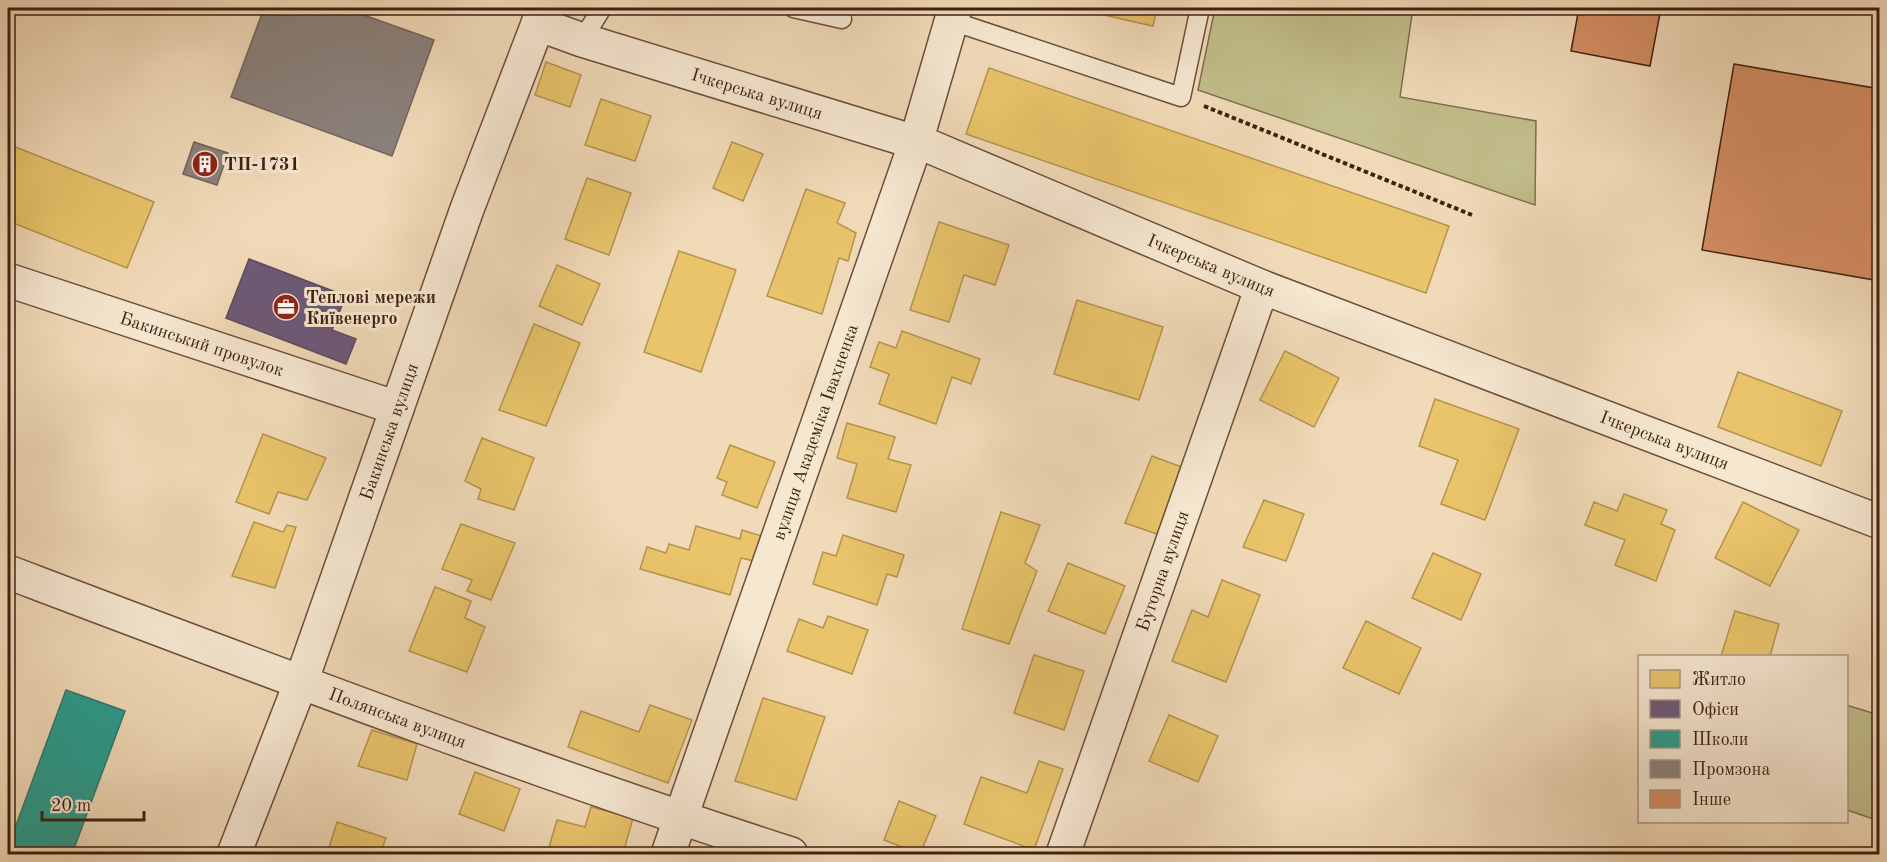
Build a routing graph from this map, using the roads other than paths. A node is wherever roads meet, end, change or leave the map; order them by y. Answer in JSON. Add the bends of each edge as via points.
{"nodes":[{"id":1,"x":602,"y":8,"type":"edge"},
{"id":2,"x":793,"y":8,"type":"edge"},
{"id":3,"x":1200,"y":8,"type":"edge"},
{"id":4,"x":954,"y":14,"type":"edge"},
{"id":5,"x":541,"y":16,"type":"edge"},
{"id":6,"x":842,"y":20,"type":"dead end"},
{"id":7,"x":582,"y":40,"type":"junction"},
{"id":8,"x":916,"y":142,"type":"junction"},
{"id":9,"x":8,"y":280,"type":"edge"},
{"id":10,"x":1262,"y":287,"type":"junction"},
{"id":11,"x":397,"y":408,"type":"junction"},
{"id":12,"x":1880,"y":522,"type":"edge"},
{"id":13,"x":8,"y":572,"type":"edge"},
{"id":14,"x":301,"y":682,"type":"junction"},
{"id":15,"x":681,"y":819,"type":"junction"},
{"id":16,"x":234,"y":855,"type":"edge"},
{"id":17,"x":668,"y":855,"type":"edge"},
{"id":18,"x":791,"y":855,"type":"edge"},
{"id":19,"x":1063,"y":855,"type":"edge"}],
"edges":[{"from":1,"to":7,"type":"lane"},
{"from":2,"to":6,"type":"lane"},
{"from":3,"to":4,"type":"lane","via":[[1181,97]]},
{"from":4,"to":8,"type":"street","name":"вулиця Академіка Івахненка"},
{"from":5,"to":7,"type":"street","name":"Ічкерська вулиця"},
{"from":5,"to":11,"type":"street","name":"Бакинська вулиця"},
{"from":7,"to":8,"type":"street","name":"Ічкерська вулиця"},
{"from":8,"to":10,"type":"street","name":"Ічкерська вулиця"},
{"from":8,"to":15,"type":"street","name":"вулиця Академіка Івахненка"},
{"from":9,"to":11,"type":"street","name":"Бакинський провулок"},
{"from":10,"to":12,"type":"street","name":"Ічкерська вулиця"},
{"from":10,"to":19,"type":"street","name":"Бугорна вулиця"},
{"from":11,"to":14,"type":"street","name":"Бакинська вулиця"},
{"from":13,"to":14,"type":"street","name":"Полянська вулиця"},
{"from":14,"to":15,"type":"street","name":"Полянська вулиця"},
{"from":14,"to":16,"type":"street","name":"Бакинська вулиця"},
{"from":15,"to":17,"type":"street","name":"вулиця Академіка Івахненка"},
{"from":15,"to":18,"type":"street","name":"Полянська вулиця"}]}
